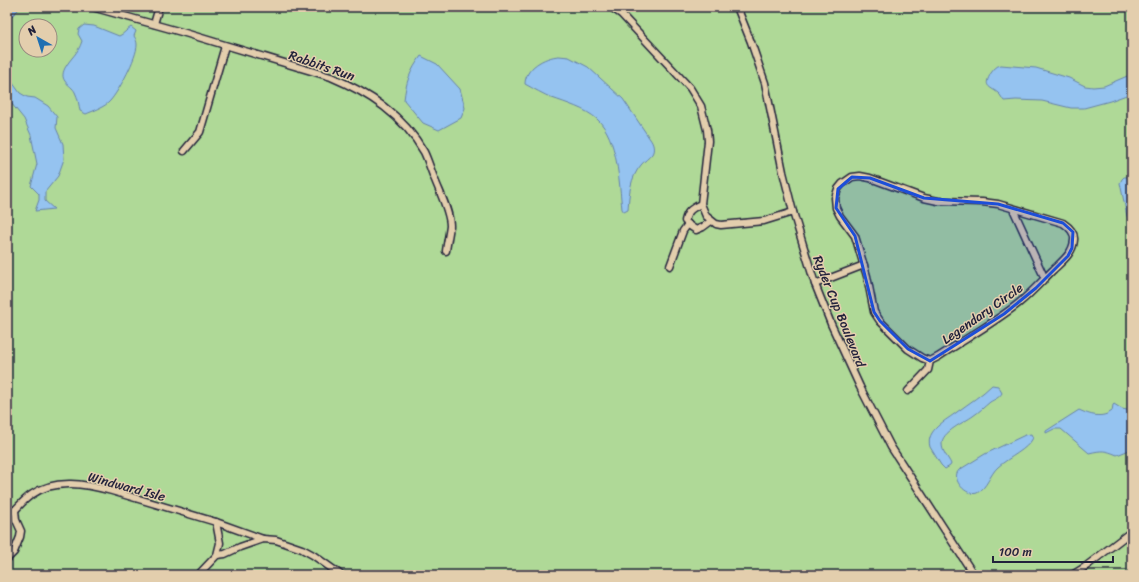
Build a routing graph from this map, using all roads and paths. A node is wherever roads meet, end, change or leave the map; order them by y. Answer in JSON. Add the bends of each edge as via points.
{"nodes":[{"id":1,"x":92,"y":7,"type":"edge"},
{"id":2,"x":159,"y":7,"type":"edge"},
{"id":3,"x":611,"y":7,"type":"edge"},
{"id":4,"x":737,"y":7,"type":"edge"},
{"id":5,"x":154,"y":24,"type":"junction"},
{"id":6,"x":225,"y":46,"type":"junction"},
{"id":7,"x":184,"y":151,"type":"dead end"},
{"id":8,"x":702,"y":204,"type":"junction"},
{"id":9,"x":1013,"y":209,"type":"junction"},
{"id":10,"x":793,"y":212,"type":"junction"},
{"id":11,"x":711,"y":220,"type":"junction"},
{"id":12,"x":688,"y":224,"type":"junction"},
{"id":13,"x":446,"y":250,"type":"dead end"},
{"id":14,"x":864,"y":265,"type":"junction"},
{"id":15,"x":670,"y":266,"type":"dead end"},
{"id":16,"x":1045,"y":279,"type":"junction"},
{"id":17,"x":815,"y":284,"type":"junction"},
{"id":18,"x":930,"y":361,"type":"junction"},
{"id":19,"x":908,"y":391,"type":"dead end"},
{"id":20,"x":15,"y":510,"type":"junction"},
{"id":21,"x":7,"y":513,"type":"edge"},
{"id":22,"x":216,"y":522,"type":"junction"},
{"id":23,"x":1132,"y":531,"type":"edge"},
{"id":24,"x":263,"y":539,"type":"junction"},
{"id":25,"x":217,"y":555,"type":"junction"},
{"id":26,"x":7,"y":559,"type":"edge"},
{"id":27,"x":198,"y":575,"type":"edge"},
{"id":28,"x":341,"y":575,"type":"edge"},
{"id":29,"x":974,"y":575,"type":"edge"},
{"id":30,"x":1072,"y":575,"type":"edge"}],
"edges":[{"from":1,"to":5,"type":"street","name":"Rabbits Run"},
{"from":2,"to":5,"type":"street"},
{"from":3,"to":8,"type":"street","via":[[622,14],[686,84],[701,106],[708,142]]},
{"from":4,"to":10,"type":"street","name":"Ryder Cup Boulevard","via":[[766,82]]},
{"from":5,"to":6,"type":"street","name":"Rabbits Run"},
{"from":6,"to":7,"type":"street","via":[[200,132]]},
{"from":6,"to":13,"type":"street","name":"Rabbits Run","via":[[350,85],[398,117],[425,154],[445,206],[450,226]]},
{"from":8,"to":11,"type":"street","via":[[706,216]]},
{"from":8,"to":12,"type":"street","via":[[687,212],[685,221]]},
{"from":9,"to":14,"type":"street","name":"Legendary Circle","via":[[982,202],[938,201],[870,178],[852,177],[838,189],[835,198],[836,208],[855,236]]},
{"from":9,"to":16,"type":"street"},
{"from":9,"to":16,"type":"street","name":"Legendary Circle","via":[[1064,223],[1073,232],[1074,239],[1068,256]]},
{"from":10,"to":11,"type":"street","via":[[764,221],[721,226]]},
{"from":10,"to":17,"type":"street","name":"Ryder Cup Boulevard"},
{"from":11,"to":12,"type":"street","via":[[696,230]]},
{"from":12,"to":15,"type":"street"},
{"from":14,"to":17,"type":"street"},
{"from":14,"to":18,"type":"street","name":"Legendary Circle","via":[[871,302],[880,321],[908,349]]},
{"from":16,"to":18,"type":"street","name":"Legendary Circle","via":[[1004,314]]},
{"from":17,"to":29,"type":"street","name":"Ryder Cup Boulevard","via":[[860,387],[891,447]]},
{"from":18,"to":19,"type":"street","via":[[928,370]]},
{"from":20,"to":21,"type":"street","name":"Windward Isle"},
{"from":20,"to":22,"type":"street","name":"Windward Isle","via":[[31,495],[42,489],[55,485],[78,484],[95,486]]},
{"from":20,"to":26,"type":"street","via":[[21,531],[17,547]]},
{"from":22,"to":24,"type":"street","name":"Windward Isle"},
{"from":22,"to":25,"type":"street","via":[[220,543]]},
{"from":23,"to":30,"type":"street"},
{"from":24,"to":25,"type":"street"},
{"from":24,"to":28,"type":"street","name":"Windward Isle","via":[[276,540],[302,549]]},
{"from":25,"to":27,"type":"street"}]}
